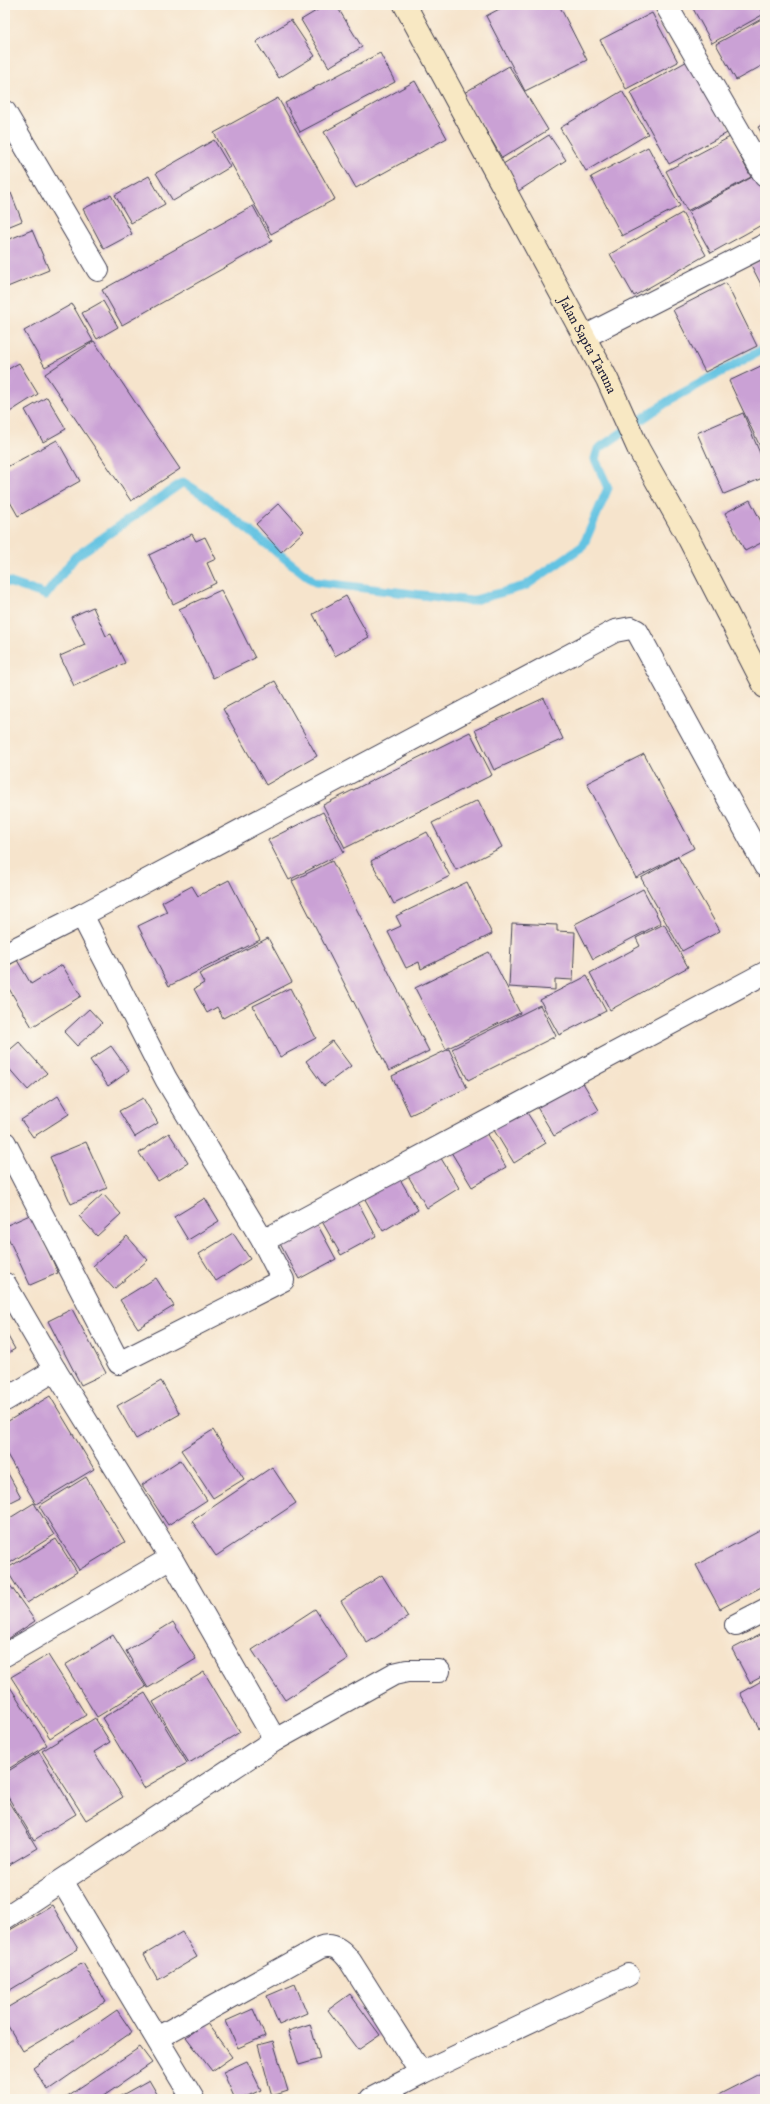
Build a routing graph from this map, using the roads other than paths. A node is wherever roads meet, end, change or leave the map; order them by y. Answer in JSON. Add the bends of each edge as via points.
{"nodes":[{"id":1,"x":406,"y":5,"type":"edge"},
{"id":2,"x":666,"y":5,"type":"edge"},
{"id":3,"x":5,"y":112,"type":"edge"},
{"id":4,"x":765,"y":176,"type":"edge"},
{"id":5,"x":765,"y":245,"type":"edge"},
{"id":6,"x":98,"y":270,"type":"dead end"},
{"id":7,"x":584,"y":337,"type":"junction"},
{"id":8,"x":765,"y":687,"type":"edge"},
{"id":9,"x":765,"y":866,"type":"edge"},
{"id":10,"x":82,"y":915,"type":"junction"},
{"id":11,"x":5,"y":954,"type":"edge"},
{"id":12,"x":765,"y":973,"type":"edge"},
{"id":13,"x":5,"y":1142,"type":"edge"},
{"id":14,"x":263,"y":1241,"type":"junction"},
{"id":15,"x":5,"y":1284,"type":"edge"},
{"id":16,"x":55,"y":1370,"type":"junction"},
{"id":17,"x":5,"y":1400,"type":"edge"},
{"id":18,"x":171,"y":1558,"type":"junction"},
{"id":19,"x":765,"y":1610,"type":"edge"},
{"id":20,"x":736,"y":1625,"type":"dead end"},
{"id":21,"x":5,"y":1655,"type":"edge"},
{"id":22,"x":439,"y":1671,"type":"dead end"},
{"id":23,"x":275,"y":1740,"type":"junction"},
{"id":24,"x":62,"y":1881,"type":"junction"},
{"id":25,"x":5,"y":1918,"type":"edge"},
{"id":26,"x":628,"y":1975,"type":"dead end"},
{"id":27,"x":157,"y":2038,"type":"junction"},
{"id":28,"x":421,"y":2073,"type":"junction"},
{"id":29,"x":193,"y":2099,"type":"edge"},
{"id":30,"x":371,"y":2099,"type":"edge"}],
"edges":[{"from":1,"to":7,"type":"street","name":"Jalan Sapta Taruna"},
{"from":2,"to":4,"type":"street"},
{"from":3,"to":6,"type":"street"},
{"from":5,"to":7,"type":"street"},
{"from":7,"to":8,"type":"street","name":"Jalan Sapta Taruna","via":[[607,379],[638,448],[689,539]]},
{"from":9,"to":10,"type":"street","via":[[644,643],[637,631],[631,628],[621,629]]},
{"from":10,"to":11,"type":"street"},
{"from":10,"to":14,"type":"street","via":[[166,1079]]},
{"from":12,"to":14,"type":"street"},
{"from":13,"to":14,"type":"street","via":[[119,1363],[283,1280]]},
{"from":15,"to":16,"type":"street"},
{"from":16,"to":17,"type":"street"},
{"from":16,"to":18,"type":"street"},
{"from":18,"to":21,"type":"street"},
{"from":18,"to":23,"type":"street"},
{"from":19,"to":20,"type":"street"},
{"from":22,"to":23,"type":"street","via":[[407,1670],[394,1674]]},
{"from":23,"to":24,"type":"street"},
{"from":24,"to":25,"type":"street"},
{"from":24,"to":27,"type":"street"},
{"from":26,"to":28,"type":"street"},
{"from":27,"to":28,"type":"street","via":[[320,1948],[332,1946],[342,1951],[350,1961]]},
{"from":27,"to":29,"type":"street"},
{"from":28,"to":30,"type":"street"}]}
